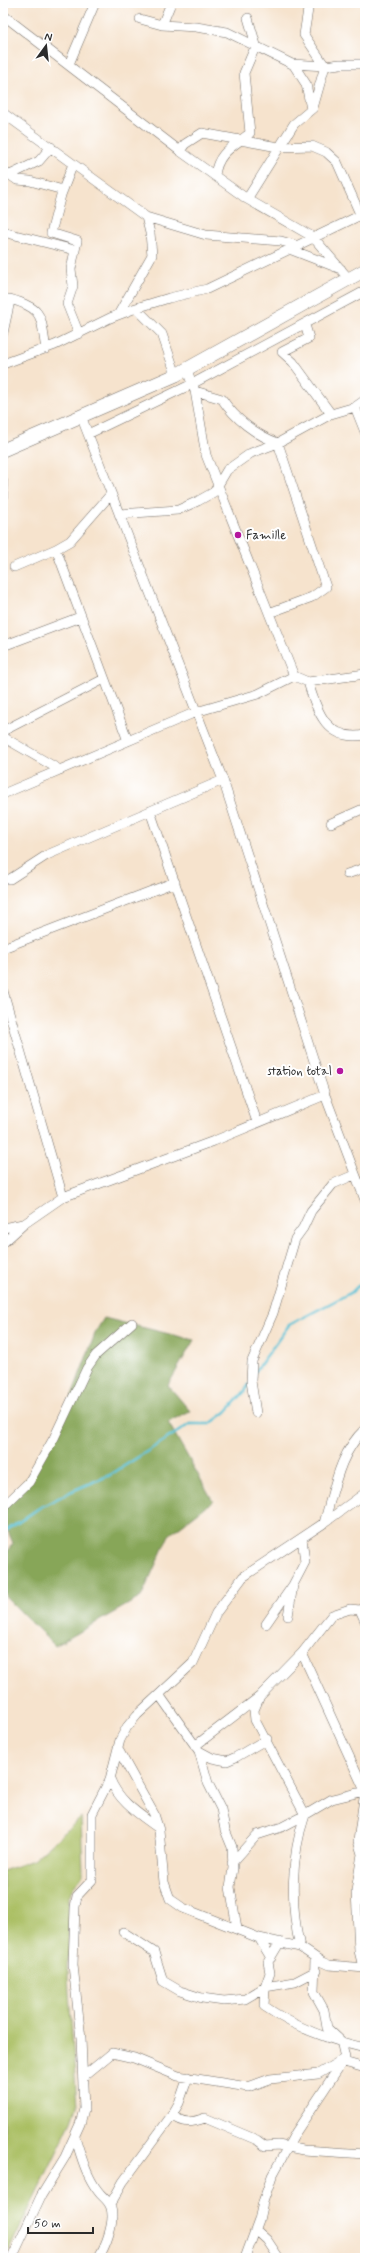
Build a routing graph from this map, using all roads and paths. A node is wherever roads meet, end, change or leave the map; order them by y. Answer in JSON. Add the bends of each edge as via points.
{"nodes":[{"id":1,"x":95,"y":3,"type":"edge"},
{"id":2,"x":171,"y":3,"type":"edge"},
{"id":3,"x":309,"y":3,"type":"edge"},
{"id":4,"x":3,"y":15,"type":"edge"},
{"id":5,"x":248,"y":18,"type":"dead end"},
{"id":6,"x":140,"y":19,"type":"dead end"},
{"id":7,"x":162,"y":26,"type":"junction"},
{"id":8,"x":256,"y":45,"type":"junction"},
{"id":9,"x":69,"y":64,"type":"junction"},
{"id":10,"x":293,"y":64,"type":"junction"},
{"id":11,"x":365,"y":64,"type":"edge"},
{"id":12,"x":325,"y":66,"type":"junction"},
{"id":13,"x":311,"y":109,"type":"junction"},
{"id":14,"x":3,"y":113,"type":"edge"},
{"id":15,"x":242,"y":138,"type":"junction"},
{"id":16,"x":51,"y":146,"type":"junction"},
{"id":17,"x":278,"y":147,"type":"junction"},
{"id":18,"x":180,"y":152,"type":"junction"},
{"id":19,"x":73,"y":164,"type":"junction"},
{"id":20,"x":6,"y":174,"type":"edge"},
{"id":21,"x":215,"y":175,"type":"junction"},
{"id":22,"x":63,"y":190,"type":"junction"},
{"id":23,"x":247,"y":199,"type":"junction"},
{"id":24,"x":363,"y":213,"type":"edge"},
{"id":25,"x":146,"y":217,"type":"junction"},
{"id":26,"x":3,"y":232,"type":"edge"},
{"id":27,"x":51,"y":233,"type":"junction"},
{"id":28,"x":313,"y":237,"type":"junction"},
{"id":29,"x":49,"y":244,"type":"junction"},
{"id":30,"x":296,"y":248,"type":"junction"},
{"id":31,"x":75,"y":250,"type":"junction"},
{"id":32,"x":365,"y":270,"type":"edge"},
{"id":33,"x":347,"y":275,"type":"junction"},
{"id":34,"x":365,"y":291,"type":"edge"},
{"id":35,"x":6,"y":298,"type":"edge"},
{"id":36,"x":136,"y":308,"type":"junction"},
{"id":37,"x":118,"y":316,"type":"junction"},
{"id":38,"x":305,"y":324,"type":"junction"},
{"id":39,"x":3,"y":333,"type":"edge"},
{"id":40,"x":79,"y":334,"type":"junction"},
{"id":41,"x":46,"y":349,"type":"junction"},
{"id":42,"x":3,"y":364,"type":"edge"},
{"id":43,"x":181,"y":372,"type":"junction"},
{"id":44,"x":194,"y":388,"type":"junction"},
{"id":45,"x":365,"y":400,"type":"edge"},
{"id":46,"x":355,"y":407,"type":"junction"},
{"id":47,"x":331,"y":414,"type":"junction"},
{"id":48,"x":81,"y":416,"type":"junction"},
{"id":49,"x":365,"y":432,"type":"edge"},
{"id":50,"x":88,"y":434,"type":"junction"},
{"id":51,"x":278,"y":443,"type":"junction"},
{"id":52,"x":3,"y":450,"type":"edge"},
{"id":53,"x":3,"y":482,"type":"edge"},
{"id":54,"x":219,"y":484,"type":"junction"},
{"id":55,"x":111,"y":494,"type":"junction"},
{"id":56,"x":3,"y":503,"type":"edge"},
{"id":57,"x":119,"y":514,"type":"junction"},
{"id":58,"x":56,"y":549,"type":"junction"},
{"id":59,"x":14,"y":567,"type":"dead end"},
{"id":60,"x":269,"y":613,"type":"junction"},
{"id":61,"x":80,"y":617,"type":"junction"},
{"id":62,"x":3,"y":646,"type":"edge"},
{"id":63,"x":294,"y":676,"type":"junction"},
{"id":64,"x":365,"y":676,"type":"edge"},
{"id":65,"x":104,"y":679,"type":"junction"},
{"id":66,"x":308,"y":682,"type":"junction"},
{"id":67,"x":196,"y":712,"type":"junction"},
{"id":68,"x":3,"y":731,"type":"edge"},
{"id":69,"x":364,"y":736,"type":"edge"},
{"id":70,"x":3,"y":737,"type":"edge"},
{"id":71,"x":128,"y":741,"type":"junction"},
{"id":72,"x":60,"y":770,"type":"junction"},
{"id":73,"x":223,"y":780,"type":"junction"},
{"id":74,"x":3,"y":794,"type":"edge"},
{"id":75,"x":365,"y":808,"type":"edge"},
{"id":76,"x":150,"y":811,"type":"junction"},
{"id":77,"x":331,"y":823,"type":"dead end"},
{"id":78,"x":365,"y":868,"type":"edge"},
{"id":79,"x":347,"y":874,"type":"dead end"},
{"id":80,"x":3,"y":879,"type":"edge"},
{"id":81,"x":175,"y":882,"type":"junction"},
{"id":82,"x":3,"y":948,"type":"edge"},
{"id":83,"x":3,"y":991,"type":"edge"},
{"id":84,"x":325,"y":1095,"type":"junction"},
{"id":85,"x":257,"y":1122,"type":"junction"},
{"id":86,"x":354,"y":1175,"type":"junction"},
{"id":87,"x":63,"y":1197,"type":"junction"},
{"id":88,"x":365,"y":1200,"type":"edge"},
{"id":89,"x":24,"y":1224,"type":"junction"},
{"id":90,"x":3,"y":1228,"type":"edge"},
{"id":91,"x":3,"y":1243,"type":"edge"},
{"id":92,"x":132,"y":1322,"type":"dead end"},
{"id":93,"x":256,"y":1413,"type":"dead end"},
{"id":94,"x":365,"y":1429,"type":"edge"},
{"id":95,"x":365,"y":1493,"type":"edge"},
{"id":96,"x":3,"y":1508,"type":"edge"},
{"id":97,"x":324,"y":1523,"type":"junction"},
{"id":98,"x":302,"y":1538,"type":"junction"},
{"id":99,"x":293,"y":1585,"type":"junction"},
{"id":100,"x":362,"y":1609,"type":"edge"},
{"id":101,"x":288,"y":1616,"type":"dead end"},
{"id":102,"x":365,"y":1621,"type":"edge"},
{"id":103,"x":266,"y":1624,"type":"dead end"},
{"id":104,"x":302,"y":1653,"type":"junction"},
{"id":105,"x":160,"y":1696,"type":"junction"},
{"id":106,"x":260,"y":1696,"type":"junction"},
{"id":107,"x":267,"y":1739,"type":"junction"},
{"id":108,"x":197,"y":1749,"type":"junction"},
{"id":109,"x":119,"y":1751,"type":"junction"},
{"id":110,"x":110,"y":1779,"type":"junction"},
{"id":111,"x":365,"y":1791,"type":"edge"},
{"id":112,"x":306,"y":1815,"type":"junction"},
{"id":113,"x":158,"y":1828,"type":"junction"},
{"id":114,"x":232,"y":1864,"type":"junction"},
{"id":115,"x":237,"y":1928,"type":"junction"},
{"id":116,"x":123,"y":1932,"type":"dead end"},
{"id":117,"x":259,"y":1938,"type":"junction"},
{"id":118,"x":280,"y":1942,"type":"junction"},
{"id":119,"x":300,"y":1947,"type":"junction"},
{"id":120,"x":271,"y":1958,"type":"junction"},
{"id":121,"x":315,"y":1959,"type":"junction"},
{"id":122,"x":364,"y":1967,"type":"edge"},
{"id":123,"x":316,"y":1971,"type":"junction"},
{"id":124,"x":265,"y":1987,"type":"junction"},
{"id":125,"x":342,"y":2043,"type":"junction"},
{"id":126,"x":365,"y":2048,"type":"edge"},
{"id":127,"x":344,"y":2060,"type":"junction"},
{"id":128,"x":365,"y":2068,"type":"edge"},
{"id":129,"x":84,"y":2076,"type":"junction"},
{"id":130,"x":188,"y":2077,"type":"junction"},
{"id":131,"x":172,"y":2115,"type":"junction"},
{"id":132,"x":75,"y":2137,"type":"junction"},
{"id":133,"x":289,"y":2146,"type":"junction"},
{"id":134,"x":365,"y":2154,"type":"edge"},
{"id":135,"x":110,"y":2205,"type":"junction"},
{"id":136,"x":256,"y":2230,"type":"junction"},
{"id":137,"x":12,"y":2258,"type":"edge"},
{"id":138,"x":98,"y":2258,"type":"edge"},
{"id":139,"x":245,"y":2258,"type":"edge"},
{"id":140,"x":279,"y":2258,"type":"edge"}],
"edges":[{"from":1,"to":9,"type":"street"},
{"from":2,"to":7,"type":"street"},
{"from":3,"to":12,"type":"street","via":[[304,35]]},
{"from":4,"to":9,"type":"street"},
{"from":5,"to":8,"type":"street"},
{"from":6,"to":7,"type":"street"},
{"from":7,"to":8,"type":"street","via":[[220,31]]},
{"from":8,"to":10,"type":"street"},
{"from":8,"to":15,"type":"street","via":[[244,73],[250,133]]},
{"from":9,"to":18,"type":"street"},
{"from":10,"to":12,"type":"street"},
{"from":10,"to":13,"type":"street","via":[[306,84]]},
{"from":11,"to":12,"type":"street"},
{"from":12,"to":13,"type":"street"},
{"from":13,"to":17,"type":"street","via":[[294,124]]},
{"from":14,"to":16,"type":"street"},
{"from":15,"to":17,"type":"street"},
{"from":15,"to":18,"type":"street","via":[[202,133],[185,144]]},
{"from":15,"to":21,"type":"street","via":[[222,154]]},
{"from":16,"to":19,"type":"street"},
{"from":16,"to":20,"type":"street","via":[[39,161]]},
{"from":17,"to":23,"type":"street"},
{"from":17,"to":24,"type":"street","via":[[312,146],[326,152],[337,162]]},
{"from":18,"to":21,"type":"street"},
{"from":19,"to":22,"type":"street"},
{"from":19,"to":25,"type":"street"},
{"from":20,"to":22,"type":"street","via":[[17,180]]},
{"from":21,"to":23,"type":"street"},
{"from":22,"to":27,"type":"street"},
{"from":23,"to":28,"type":"street"},
{"from":24,"to":28,"type":"street"},
{"from":25,"to":30,"type":"street","via":[[206,235],[276,241]]},
{"from":25,"to":37,"type":"street","via":[[152,255]]},
{"from":26,"to":29,"type":"street"},
{"from":27,"to":29,"type":"street"},
{"from":27,"to":31,"type":"street","via":[[76,240]]},
{"from":28,"to":30,"type":"street"},
{"from":28,"to":33,"type":"street"},
{"from":29,"to":31,"type":"street"},
{"from":30,"to":33,"type":"street"},
{"from":30,"to":36,"type":"street","via":[[207,289]]},
{"from":31,"to":40,"type":"street","via":[[70,269],[73,286],[67,304]]},
{"from":32,"to":33,"type":"street"},
{"from":33,"to":43,"type":"street"},
{"from":34,"to":38,"type":"street"},
{"from":35,"to":39,"type":"street"},
{"from":35,"to":41,"type":"street","via":[[31,306],[37,312]]},
{"from":36,"to":37,"type":"street"},
{"from":36,"to":43,"type":"street","via":[[162,334]]},
{"from":37,"to":40,"type":"street"},
{"from":38,"to":44,"type":"street"},
{"from":38,"to":47,"type":"street","via":[[309,338],[282,352],[293,362]]},
{"from":40,"to":41,"type":"street"},
{"from":41,"to":42,"type":"street"},
{"from":43,"to":44,"type":"street"},
{"from":43,"to":48,"type":"street"},
{"from":44,"to":50,"type":"street"},
{"from":44,"to":51,"type":"street","via":[[222,399],[231,413],[245,422],[256,434]]},
{"from":44,"to":54,"type":"street","via":[[206,455]]},
{"from":45,"to":46,"type":"street"},
{"from":46,"to":47,"type":"street"},
{"from":46,"to":49,"type":"street"},
{"from":47,"to":51,"type":"street"},
{"from":48,"to":50,"type":"street"},
{"from":48,"to":52,"type":"street"},
{"from":50,"to":55,"type":"street"},
{"from":51,"to":54,"type":"street","via":[[251,453],[236,463],[227,470]]},
{"from":51,"to":60,"type":"street","via":[[326,587],[312,597]]},
{"from":53,"to":56,"type":"street"},
{"from":54,"to":57,"type":"street","via":[[214,492],[178,510]]},
{"from":54,"to":60,"type":"street"},
{"from":55,"to":57,"type":"street"},
{"from":55,"to":58,"type":"street","via":[[70,541]]},
{"from":57,"to":67,"type":"street"},
{"from":58,"to":59,"type":"street"},
{"from":58,"to":61,"type":"street"},
{"from":60,"to":63,"type":"street"},
{"from":61,"to":62,"type":"street"},
{"from":61,"to":65,"type":"street"},
{"from":63,"to":66,"type":"street"},
{"from":63,"to":67,"type":"street","via":[[258,694]]},
{"from":64,"to":66,"type":"street"},
{"from":65,"to":68,"type":"street"},
{"from":65,"to":71,"type":"street"},
{"from":66,"to":69,"type":"street","via":[[316,709],[330,728],[337,733]]},
{"from":67,"to":71,"type":"street"},
{"from":67,"to":73,"type":"street"},
{"from":70,"to":72,"type":"street"},
{"from":71,"to":72,"type":"street"},
{"from":72,"to":74,"type":"street"},
{"from":73,"to":76,"type":"street"},
{"from":73,"to":84,"type":"street"},
{"from":75,"to":77,"type":"street"},
{"from":76,"to":80,"type":"street","via":[[47,855],[10,879]]},
{"from":76,"to":81,"type":"street"},
{"from":78,"to":79,"type":"street"},
{"from":81,"to":82,"type":"street"},
{"from":81,"to":85,"type":"street"},
{"from":83,"to":87,"type":"street"},
{"from":84,"to":85,"type":"street"},
{"from":84,"to":86,"type":"street"},
{"from":85,"to":87,"type":"street","via":[[214,1141]]},
{"from":86,"to":88,"type":"street"},
{"from":86,"to":93,"type":"street","via":[[333,1184],[311,1211],[295,1239],[274,1313],[252,1361],[251,1381]]},
{"from":87,"to":89,"type":"street"},
{"from":89,"to":90,"type":"street"},
{"from":89,"to":91,"type":"street"},
{"from":92,"to":96,"type":"street","via":[[96,1355],[29,1482]]},
{"from":94,"to":97,"type":"street","via":[[354,1439],[346,1452]]},
{"from":95,"to":97,"type":"street"},
{"from":97,"to":98,"type":"street"},
{"from":98,"to":99,"type":"street","via":[[305,1562]]},
{"from":98,"to":105,"type":"street","via":[[243,1577],[216,1613],[193,1663]]},
{"from":99,"to":101,"type":"street"},
{"from":99,"to":103,"type":"street"},
{"from":100,"to":102,"type":"street"},
{"from":100,"to":104,"type":"street","via":[[350,1609],[332,1615]]},
{"from":104,"to":106,"type":"street"},
{"from":104,"to":111,"type":"street"},
{"from":105,"to":108,"type":"street"},
{"from":105,"to":109,"type":"street","via":[[127,1727],[120,1740]]},
{"from":106,"to":107,"type":"street","via":[[254,1710],[255,1720]]},
{"from":106,"to":108,"type":"street"},
{"from":107,"to":108,"type":"street","via":[[227,1761],[212,1758]]},
{"from":107,"to":112,"type":"street"},
{"from":108,"to":114,"type":"street","via":[[208,1783],[221,1809],[224,1830],[232,1847]]},
{"from":109,"to":110,"type":"street"},
{"from":109,"to":113,"type":"street","via":[[138,1782]]},
{"from":110,"to":113,"type":"street","via":[[122,1800]]},
{"from":110,"to":129,"type":"street","via":[[92,1814],[92,1880],[77,1896],[75,1907],[73,1965]]},
{"from":111,"to":112,"type":"street","via":[[332,1799]]},
{"from":111,"to":122,"type":"street","via":[[358,1841],[362,1854],[356,1891],[359,1951]]},
{"from":112,"to":114,"type":"street","via":[[282,1827],[257,1835]]},
{"from":112,"to":119,"type":"street","via":[[297,1848],[293,1912]]},
{"from":113,"to":115,"type":"street","via":[[164,1882],[170,1899],[183,1908]]},
{"from":114,"to":115,"type":"street","via":[[230,1887]]},
{"from":115,"to":117,"type":"street"},
{"from":116,"to":124,"type":"street","via":[[154,1952],[163,1981],[180,1991],[224,2001],[245,1999]]},
{"from":117,"to":118,"type":"street"},
{"from":117,"to":120,"type":"street"},
{"from":118,"to":119,"type":"street"},
{"from":118,"to":120,"type":"street"},
{"from":119,"to":121,"type":"street"},
{"from":120,"to":124,"type":"street","via":[[268,1962],[270,1973]]},
{"from":121,"to":122,"type":"street","via":[[329,1965]]},
{"from":121,"to":123,"type":"street"},
{"from":123,"to":124,"type":"street","via":[[295,1982]]},
{"from":123,"to":125,"type":"street","via":[[314,1996],[324,2010],[327,2028]]},
{"from":124,"to":125,"type":"street","via":[[264,2006],[282,2018]]},
{"from":125,"to":126,"type":"street"},
{"from":125,"to":127,"type":"street"},
{"from":127,"to":128,"type":"street"},
{"from":127,"to":130,"type":"street","via":[[318,2074],[270,2079],[248,2087]]},
{"from":127,"to":133,"type":"street"},
{"from":129,"to":130,"type":"street","via":[[112,2053]]},
{"from":129,"to":132,"type":"street","via":[[84,2109]]},
{"from":130,"to":131,"type":"street"},
{"from":131,"to":133,"type":"street","via":[[182,2122],[193,2123],[205,2118],[257,2140],[265,2146]]},
{"from":131,"to":135,"type":"street"},
{"from":132,"to":135,"type":"street","via":[[85,2167],[98,2191]]},
{"from":132,"to":137,"type":"street","via":[[41,2196]]},
{"from":133,"to":134,"type":"street","via":[[303,2150]]},
{"from":133,"to":136,"type":"street","via":[[269,2182]]},
{"from":135,"to":138,"type":"street","via":[[106,2244]]},
{"from":136,"to":139,"type":"street"},
{"from":136,"to":140,"type":"street","via":[[267,2240]]}]}
